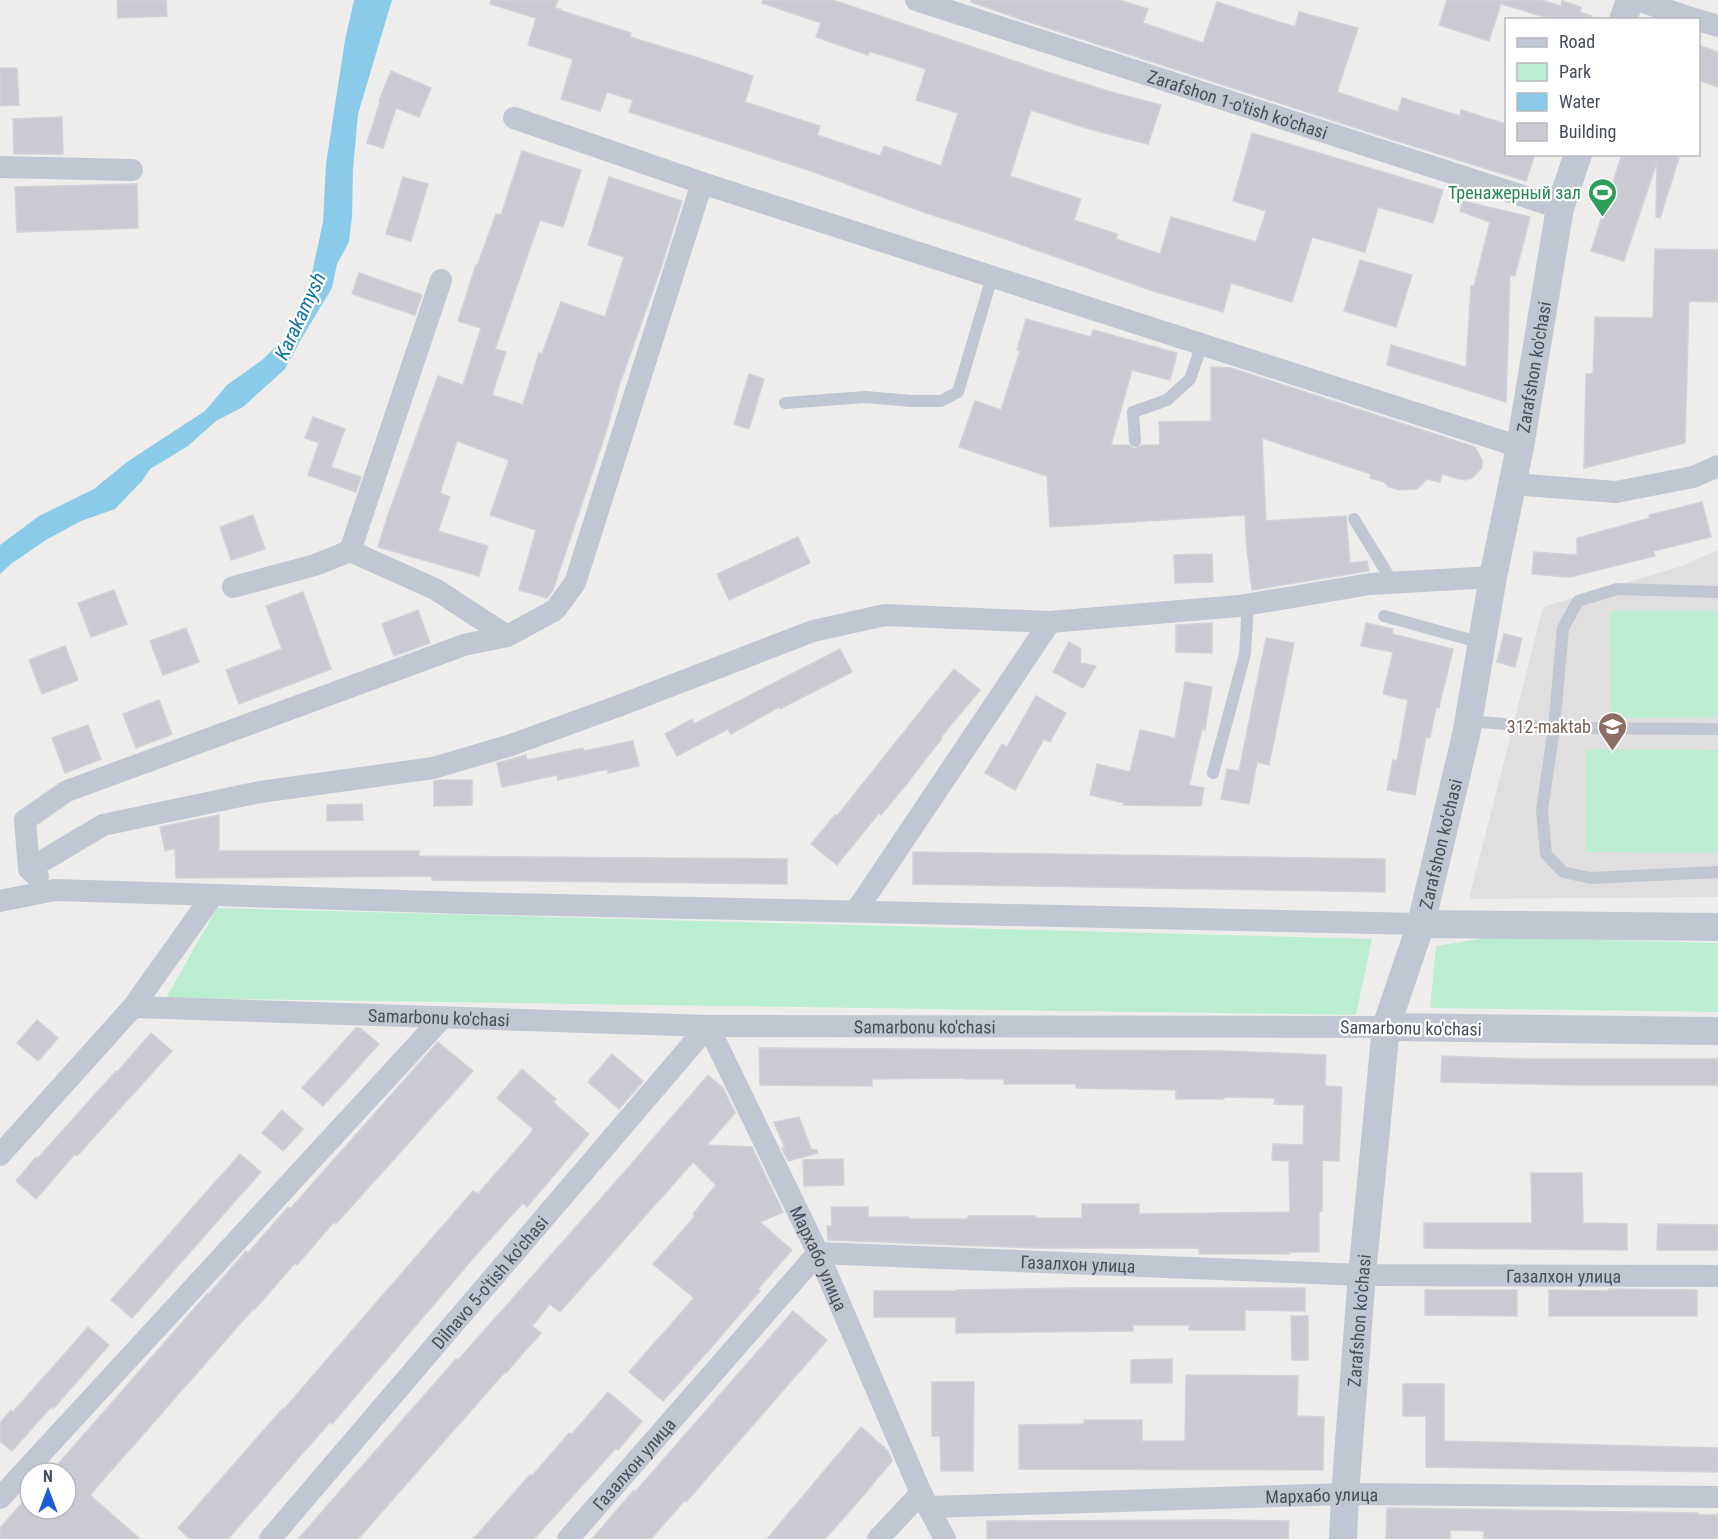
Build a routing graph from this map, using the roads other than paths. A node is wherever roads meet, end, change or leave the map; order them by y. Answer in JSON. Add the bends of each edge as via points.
{"nodes":[{"id":1,"x":916,"y":0,"type":"edge"},
{"id":2,"x":1630,"y":0,"type":"edge"},
{"id":3,"x":1637,"y":0,"type":"edge"},
{"id":4,"x":1624,"y":18,"type":"edge"},
{"id":5,"x":1692,"y":18,"type":"edge"},
{"id":6,"x":1700,"y":21,"type":"edge"},
{"id":7,"x":1718,"y":27,"type":"edge"},
{"id":8,"x":514,"y":118,"type":"dead end"},
{"id":9,"x":1577,"y":156,"type":"edge"},
{"id":10,"x":0,"y":167,"type":"edge"},
{"id":11,"x":132,"y":170,"type":"dead end"},
{"id":12,"x":702,"y":183,"type":"junction"},
{"id":13,"x":1560,"y":208,"type":"junction"},
{"id":14,"x":992,"y":276,"type":"junction"},
{"id":15,"x":441,"y":280,"type":"dead end"},
{"id":16,"x":1202,"y":344,"type":"junction"},
{"id":17,"x":785,"y":403,"type":"dead end"},
{"id":18,"x":1135,"y":441,"type":"dead end"},
{"id":19,"x":1520,"y":447,"type":"junction"},
{"id":20,"x":1718,"y":466,"type":"edge"},
{"id":21,"x":1513,"y":484,"type":"junction"},
{"id":22,"x":1354,"y":519,"type":"dead end"},
{"id":23,"x":350,"y":551,"type":"junction"},
{"id":24,"x":1493,"y":577,"type":"junction"},
{"id":25,"x":1393,"y":583,"type":"junction"},
{"id":26,"x":233,"y":587,"type":"dead end"},
{"id":27,"x":1718,"y":592,"type":"edge"},
{"id":28,"x":1248,"y":604,"type":"junction"},
{"id":29,"x":1384,"y":616,"type":"dead end"},
{"id":30,"x":1050,"y":622,"type":"junction"},
{"id":31,"x":507,"y":636,"type":"junction"},
{"id":32,"x":1482,"y":644,"type":"junction"},
{"id":33,"x":1468,"y":720,"type":"junction"},
{"id":34,"x":1554,"y":728,"type":"junction"},
{"id":35,"x":1718,"y":729,"type":"edge"},
{"id":36,"x":1214,"y":773,"type":"dead end"},
{"id":37,"x":29,"y":869,"type":"junction"},
{"id":38,"x":1718,"y":872,"type":"edge"},
{"id":39,"x":55,"y":890,"type":"junction"},
{"id":40,"x":213,"y":894,"type":"junction"},
{"id":41,"x":0,"y":901,"type":"edge"},
{"id":42,"x":856,"y":911,"type":"junction"},
{"id":43,"x":1421,"y":924,"type":"junction"},
{"id":44,"x":1718,"y":927,"type":"edge"},
{"id":45,"x":133,"y":1007,"type":"junction"},
{"id":46,"x":443,"y":1017,"type":"junction"},
{"id":47,"x":708,"y":1026,"type":"junction"},
{"id":48,"x":1386,"y":1027,"type":"junction"},
{"id":49,"x":1718,"y":1031,"type":"edge"},
{"id":50,"x":0,"y":1155,"type":"edge"},
{"id":51,"x":818,"y":1253,"type":"junction"},
{"id":52,"x":1362,"y":1275,"type":"junction"},
{"id":53,"x":1718,"y":1276,"type":"edge"},
{"id":54,"x":1345,"y":1494,"type":"junction"},
{"id":55,"x":1718,"y":1497,"type":"edge"},
{"id":56,"x":0,"y":1498,"type":"edge"},
{"id":57,"x":924,"y":1500,"type":"junction"},
{"id":58,"x":270,"y":1539,"type":"edge"},
{"id":59,"x":568,"y":1539,"type":"edge"},
{"id":60,"x":878,"y":1539,"type":"edge"},
{"id":61,"x":945,"y":1539,"type":"edge"},
{"id":62,"x":1344,"y":1539,"type":"edge"}],
"edges":[{"from":1,"to":13,"type":"street","name":"Zarafshon 1-o'tish ko'chasi"},
{"from":2,"to":4,"type":"street"},
{"from":3,"to":5,"type":"street"},
{"from":6,"to":7,"type":"street"},
{"from":8,"to":12,"type":"street"},
{"from":9,"to":13,"type":"street","name":"Zarafshon ko'chasi"},
{"from":10,"to":11,"type":"street"},
{"from":12,"to":14,"type":"street"},
{"from":12,"to":31,"type":"street","via":[[575,583],[555,610]]},
{"from":13,"to":19,"type":"street","name":"Zarafshon ko'chasi"},
{"from":14,"to":16,"type":"street"},
{"from":14,"to":17,"type":"lane","via":[[957,392],[941,401],[865,397]]},
{"from":15,"to":23,"type":"street"},
{"from":16,"to":18,"type":"lane","via":[[1190,379],[1167,400],[1133,412]]},
{"from":16,"to":19,"type":"street"},
{"from":19,"to":21,"type":"street","name":"Zarafshon ko'chasi"},
{"from":20,"to":21,"type":"street","via":[[1693,477],[1616,492]]},
{"from":21,"to":24,"type":"street","name":"Zarafshon ko'chasi"},
{"from":22,"to":25,"type":"lane"},
{"from":23,"to":26,"type":"street","via":[[315,565]]},
{"from":23,"to":31,"type":"street","via":[[435,589]]},
{"from":24,"to":25,"type":"street"},
{"from":24,"to":32,"type":"street","name":"Zarafshon ko'chasi"},
{"from":25,"to":28,"type":"street"},
{"from":27,"to":34,"type":"lane","via":[[1617,589],[1578,601],[1563,628]]},
{"from":28,"to":30,"type":"street"},
{"from":28,"to":36,"type":"lane","via":[[1245,654]]},
{"from":29,"to":32,"type":"lane"},
{"from":30,"to":37,"type":"street","via":[[885,615],[813,631],[511,745],[433,768],[260,792],[103,825]]},
{"from":30,"to":42,"type":"street"},
{"from":31,"to":37,"type":"street","via":[[464,645],[67,791],[25,820]]},
{"from":32,"to":33,"type":"street","name":"Zarafshon ko'chasi"},
{"from":33,"to":34,"type":"lane"},
{"from":33,"to":43,"type":"street","name":"Zarafshon ko'chasi"},
{"from":34,"to":35,"type":"lane"},
{"from":34,"to":38,"type":"lane","via":[[1542,810],[1546,854],[1563,872],[1591,878]]},
{"from":37,"to":39,"type":"street"},
{"from":39,"to":40,"type":"street"},
{"from":39,"to":41,"type":"street"},
{"from":40,"to":42,"type":"street"},
{"from":40,"to":45,"type":"street"},
{"from":42,"to":43,"type":"street"},
{"from":43,"to":44,"type":"street"},
{"from":43,"to":48,"type":"street","name":"Zarafshon ko'chasi"},
{"from":45,"to":46,"type":"street","name":"Samarbonu ko'chasi"},
{"from":45,"to":50,"type":"street"},
{"from":46,"to":47,"type":"street","name":"Samarbonu ko'chasi"},
{"from":46,"to":56,"type":"street"},
{"from":47,"to":48,"type":"street","name":"Samarbonu ko'chasi"},
{"from":47,"to":51,"type":"street","name":"Мархабо улица"},
{"from":47,"to":58,"type":"street","name":"Dilnavo 5-o'tish ko'chasi"},
{"from":48,"to":49,"type":"street","name":"Samarbonu ko'chasi"},
{"from":48,"to":52,"type":"street","name":"Zarafshon ko'chasi"},
{"from":51,"to":52,"type":"street","name":"Газалхон улица"},
{"from":51,"to":57,"type":"street","name":"Мархабо улица"},
{"from":51,"to":59,"type":"street","name":"Газалхон улица"},
{"from":52,"to":53,"type":"street","name":"Газалхон улица"},
{"from":52,"to":54,"type":"street","name":"Zarafshon ko'chasi"},
{"from":54,"to":55,"type":"street","name":"Мархабо улица"},
{"from":54,"to":57,"type":"street","name":"Мархабо улица"},
{"from":54,"to":62,"type":"street","name":"Zarafshon ko'chasi"},
{"from":57,"to":60,"type":"street"},
{"from":57,"to":61,"type":"street","name":"Мархабо улица"}]}
